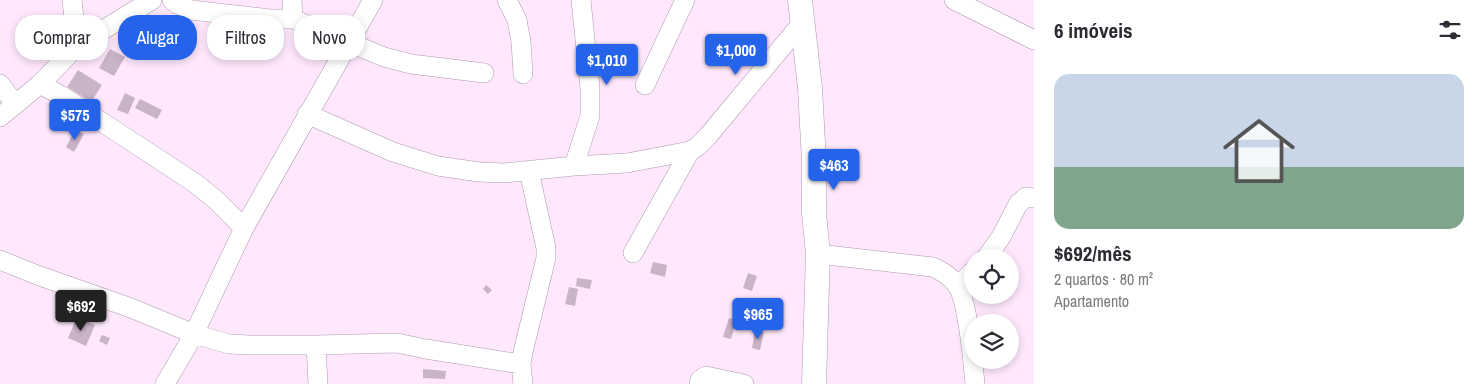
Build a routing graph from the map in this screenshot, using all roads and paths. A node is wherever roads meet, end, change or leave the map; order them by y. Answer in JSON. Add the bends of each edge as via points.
{"nodes":[{"id":1,"x":72,"y":0,"type":"edge"},
{"id":2,"x":152,"y":0,"type":"edge"},
{"id":3,"x":172,"y":0,"type":"edge"},
{"id":4,"x":372,"y":0,"type":"edge"},
{"id":5,"x":507,"y":0,"type":"edge"},
{"id":6,"x":581,"y":0,"type":"edge"},
{"id":7,"x":685,"y":0,"type":"edge"},
{"id":8,"x":800,"y":0,"type":"edge"},
{"id":9,"x":954,"y":0,"type":"edge"},
{"id":10,"x":293,"y":9,"type":"edge"},
{"id":11,"x":74,"y":15,"type":"edge"},
{"id":12,"x":364,"y":15,"type":"edge"},
{"id":13,"x":802,"y":23,"type":"junction"},
{"id":14,"x":108,"y":27,"type":"edge"},
{"id":15,"x":1034,"y":40,"type":"edge"},
{"id":16,"x":365,"y":49,"type":"edge"},
{"id":17,"x":63,"y":60,"type":"edge"},
{"id":18,"x":339,"y":60,"type":"edge"},
{"id":19,"x":484,"y":73,"type":"dead end"},
{"id":20,"x":523,"y":74,"type":"dead end"},
{"id":21,"x":0,"y":84,"type":"edge"},
{"id":22,"x":40,"y":84,"type":"junction"},
{"id":23,"x":645,"y":85,"type":"dead end"},
{"id":24,"x":15,"y":104,"type":"junction"},
{"id":25,"x":307,"y":114,"type":"junction"},
{"id":26,"x":0,"y":117,"type":"edge"},
{"id":27,"x":690,"y":151,"type":"junction"},
{"id":28,"x":574,"y":166,"type":"junction"},
{"id":29,"x":529,"y":171,"type":"junction"},
{"id":30,"x":1034,"y":198,"type":"edge"},
{"id":31,"x":244,"y":228,"type":"junction"},
{"id":32,"x":992,"y":249,"type":"edge"},
{"id":33,"x":633,"y":253,"type":"dead end"},
{"id":34,"x":818,"y":254,"type":"junction"},
{"id":35,"x":0,"y":260,"type":"edge"},
{"id":36,"x":964,"y":281,"type":"edge"},
{"id":37,"x":958,"y":287,"type":"junction"},
{"id":38,"x":194,"y":334,"type":"junction"},
{"id":39,"x":316,"y":345,"type":"junction"},
{"id":40,"x":521,"y":364,"type":"junction"},
{"id":41,"x":165,"y":384,"type":"edge"},
{"id":42,"x":318,"y":384,"type":"edge"},
{"id":43,"x":523,"y":384,"type":"edge"},
{"id":44,"x":699,"y":384,"type":"edge"},
{"id":45,"x":744,"y":384,"type":"edge"},
{"id":46,"x":814,"y":384,"type":"edge"},
{"id":47,"x":975,"y":384,"type":"edge"}],
"edges":[{"from":1,"to":11,"type":"street"},
{"from":2,"to":14,"type":"street"},
{"from":3,"to":10,"type":"street","via":[[191,10],[270,19]]},
{"from":4,"to":12,"type":"street"},
{"from":5,"to":20,"type":"street","via":[[517,20]]},
{"from":6,"to":28,"type":"street","via":[[590,116]]},
{"from":7,"to":23,"type":"street"},
{"from":8,"to":13,"type":"street"},
{"from":9,"to":15,"type":"street"},
{"from":13,"to":27,"type":"street","via":[[708,136]]},
{"from":13,"to":34,"type":"street","via":[[812,125]]},
{"from":16,"to":19,"type":"street","via":[[411,64]]},
{"from":17,"to":22,"type":"street"},
{"from":18,"to":25,"type":"street"},
{"from":21,"to":24,"type":"street"},
{"from":22,"to":24,"type":"street"},
{"from":22,"to":31,"type":"street","via":[[188,178]]},
{"from":24,"to":26,"type":"street"},
{"from":25,"to":29,"type":"street","via":[[393,152],[438,166],[479,172]]},
{"from":25,"to":31,"type":"street"},
{"from":27,"to":28,"type":"street","via":[[627,163]]},
{"from":27,"to":33,"type":"street"},
{"from":28,"to":29,"type":"street"},
{"from":29,"to":40,"type":"street","via":[[546,258]]},
{"from":30,"to":32,"type":"street","via":[[1026,197],[1018,204]]},
{"from":31,"to":38,"type":"street"},
{"from":34,"to":37,"type":"street","via":[[933,267],[947,274]]},
{"from":34,"to":46,"type":"street"},
{"from":35,"to":38,"type":"street"},
{"from":36,"to":37,"type":"street"},
{"from":37,"to":47,"type":"street","via":[[964,306]]},
{"from":38,"to":39,"type":"street","via":[[229,344]]},
{"from":38,"to":41,"type":"street"},
{"from":39,"to":40,"type":"street","via":[[397,343]]},
{"from":39,"to":42,"type":"street"},
{"from":40,"to":43,"type":"street"},
{"from":44,"to":45,"type":"street","via":[[706,376]]}]}
